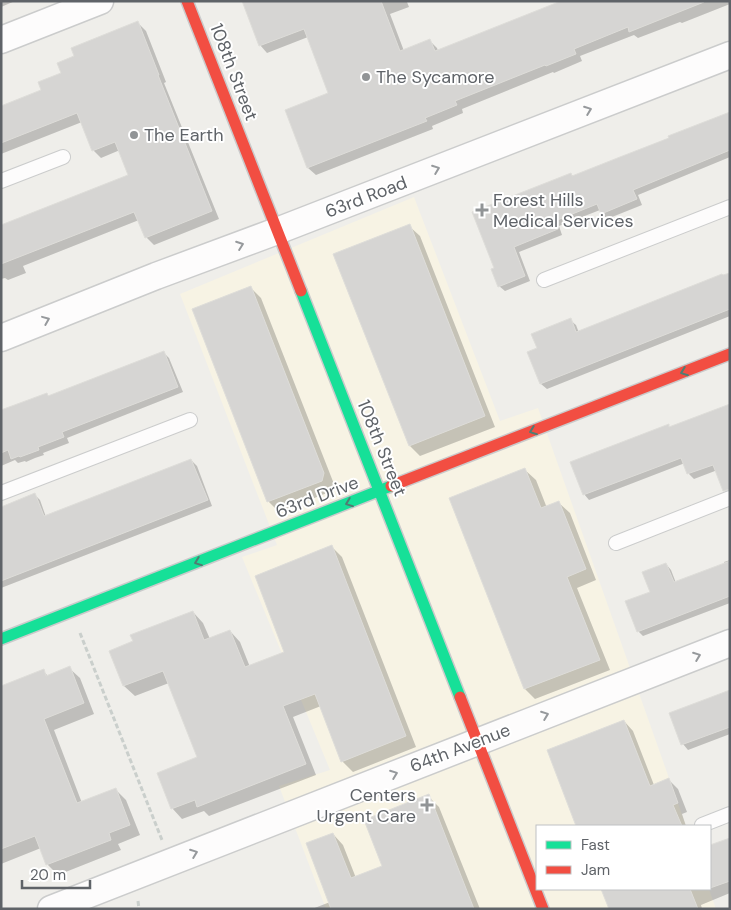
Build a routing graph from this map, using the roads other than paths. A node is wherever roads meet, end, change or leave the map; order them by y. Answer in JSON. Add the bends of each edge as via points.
{"nodes":[{"id":1,"x":100,"y":1,"type":"edge"},
{"id":2,"x":188,"y":1,"type":"edge"},
{"id":3,"x":1,"y":40,"type":"edge"},
{"id":4,"x":730,"y":55,"type":"edge"},
{"id":5,"x":63,"y":157,"type":"dead end"},
{"id":6,"x":1,"y":181,"type":"edge"},
{"id":7,"x":730,"y":207,"type":"edge"},
{"id":8,"x":277,"y":231,"type":"junction"},
{"id":9,"x":544,"y":280,"type":"dead end"},
{"id":10,"x":1,"y":338,"type":"edge"},
{"id":11,"x":730,"y":354,"type":"edge"},
{"id":12,"x":190,"y":420,"type":"dead end"},
{"id":13,"x":380,"y":491,"type":"junction"},
{"id":14,"x":1,"y":493,"type":"edge"},
{"id":15,"x":730,"y":498,"type":"edge"},
{"id":16,"x":616,"y":543,"type":"dead end"},
{"id":17,"x":1,"y":639,"type":"edge"},
{"id":18,"x":730,"y":643,"type":"edge"},
{"id":19,"x":478,"y":742,"type":"junction"},
{"id":20,"x":730,"y":814,"type":"edge"},
{"id":21,"x":702,"y":825,"type":"dead end"},
{"id":22,"x":51,"y":909,"type":"edge"},
{"id":23,"x":543,"y":909,"type":"edge"}],
"edges":[{"from":1,"to":3,"type":"street"},
{"from":2,"to":8,"type":"main road","name":"108th Street"},
{"from":8,"to":4,"type":"street","name":"63rd Road","one_way":true},
{"from":5,"to":6,"type":"lane"},
{"from":7,"to":9,"type":"lane"},
{"from":10,"to":8,"type":"street","name":"63rd Road","one_way":true},
{"from":8,"to":13,"type":"main road","name":"108th Street"},
{"from":11,"to":13,"type":"main road","name":"63rd Drive","one_way":true},
{"from":12,"to":14,"type":"lane"},
{"from":13,"to":17,"type":"main road","name":"63rd Drive","one_way":true},
{"from":13,"to":19,"type":"main road","name":"108th Street"},
{"from":15,"to":16,"type":"lane"},
{"from":19,"to":18,"type":"street","name":"64th Avenue","one_way":true},
{"from":22,"to":19,"type":"street","name":"64th Avenue","one_way":true},
{"from":19,"to":23,"type":"main road","name":"108th Street"},
{"from":20,"to":21,"type":"lane"}]}
